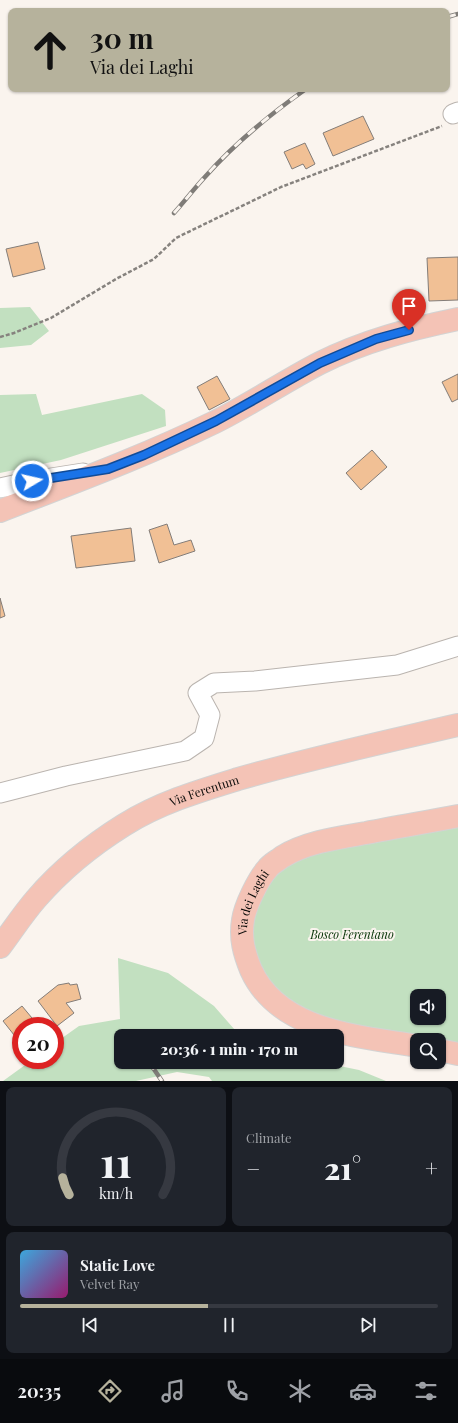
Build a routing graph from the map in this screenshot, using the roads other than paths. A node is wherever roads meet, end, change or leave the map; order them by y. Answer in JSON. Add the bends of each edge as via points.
{"nodes":[{"id":1,"x":458,"y":319,"type":"edge"},
{"id":2,"x":108,"y":469,"type":"junction"},
{"id":3,"x":0,"y":488,"type":"edge"},
{"id":4,"x":0,"y":511,"type":"edge"},
{"id":5,"x":458,"y":646,"type":"edge"},
{"id":6,"x":458,"y":724,"type":"edge"},
{"id":7,"x":0,"y":793,"type":"edge"},
{"id":8,"x":458,"y":816,"type":"edge"},
{"id":9,"x":0,"y":947,"type":"edge"},
{"id":10,"x":410,"y":1045,"type":"edge"},
{"id":11,"x":446,"y":1051,"type":"edge"},
{"id":12,"x":458,"y":1054,"type":"edge"}],
"edges":[{"from":1,"to":2,"type":"main road","via":[[396,333],[357,347],[320,363],[216,421]]},
{"from":2,"to":3,"type":"street"},
{"from":2,"to":4,"type":"main road"},
{"from":5,"to":7,"type":"street","via":[[397,665],[255,681],[214,683],[198,694],[210,715],[204,738],[185,751]]},
{"from":6,"to":9,"type":"main road","name":"Via Ferentum","via":[[291,764],[198,792],[151,810],[114,832],[67,869],[34,901]]},
{"from":8,"to":10,"type":"main road","name":"Via dei Laghi","via":[[333,839],[295,850],[267,869],[249,903],[243,921],[243,946],[251,969],[266,993],[282,1008],[307,1021],[334,1030]]},
{"from":11,"to":12,"type":"main road"}]}
